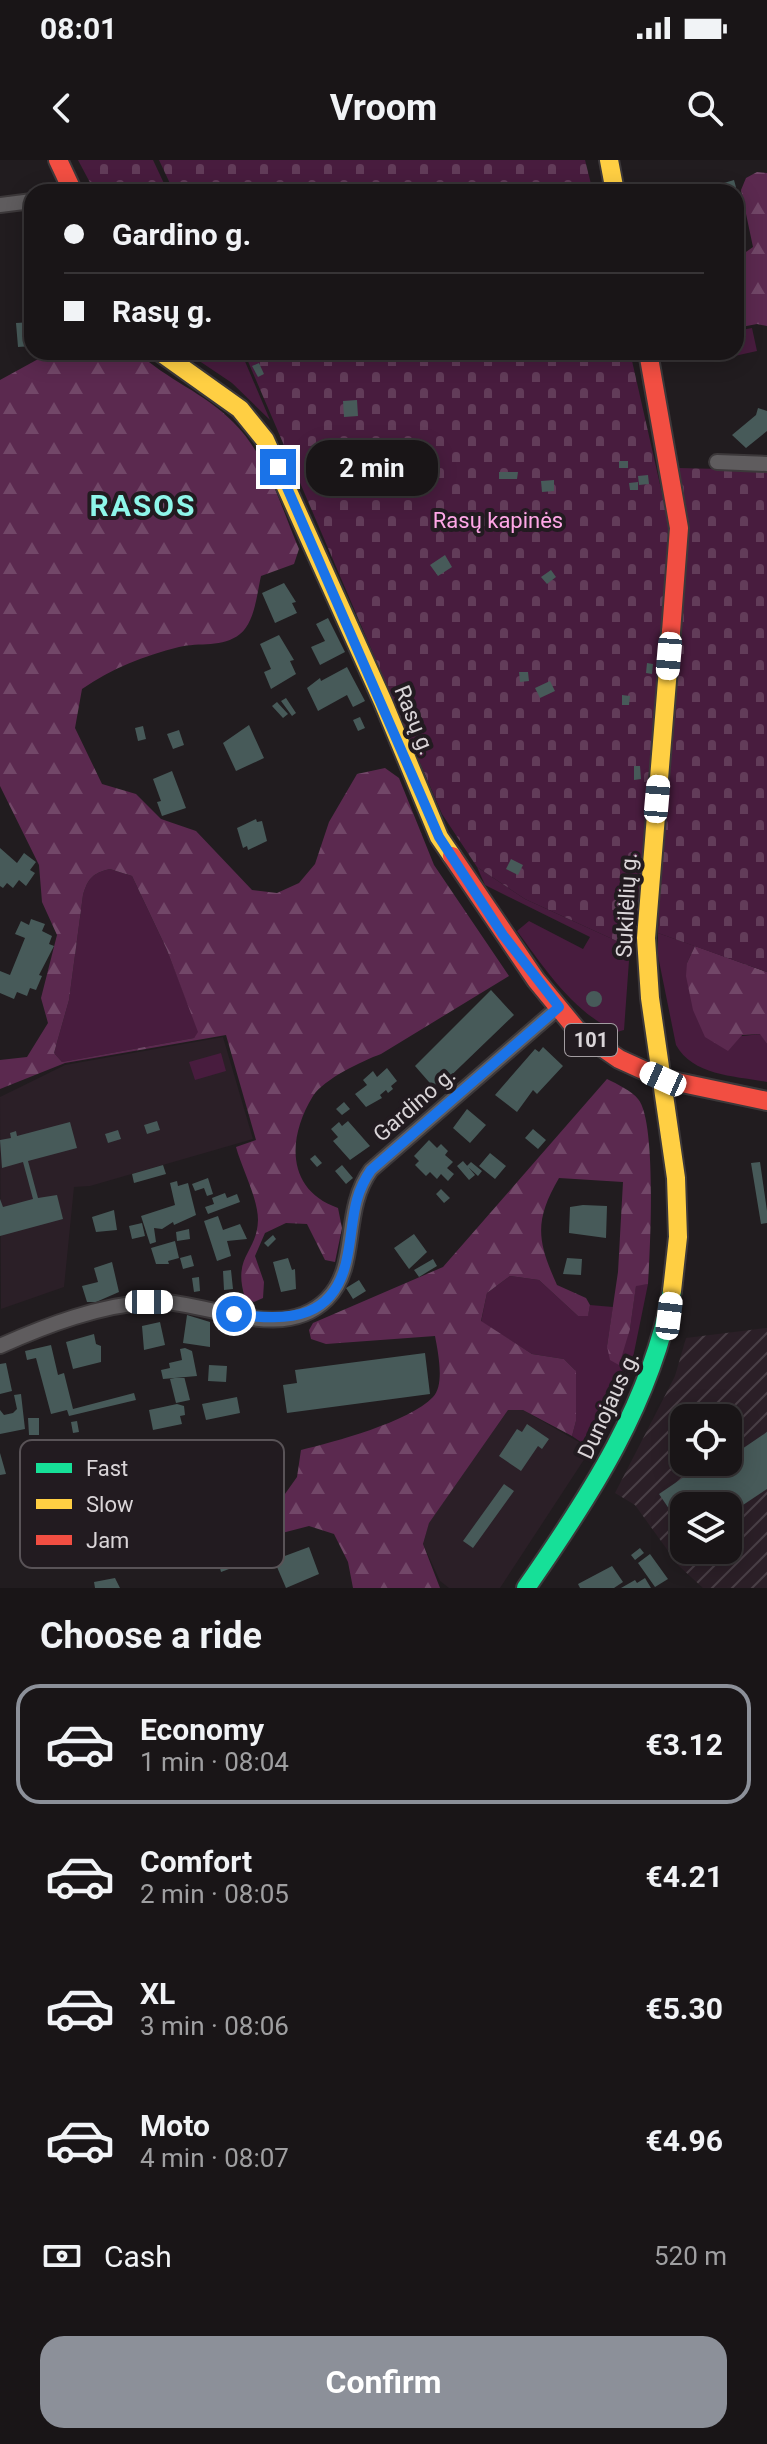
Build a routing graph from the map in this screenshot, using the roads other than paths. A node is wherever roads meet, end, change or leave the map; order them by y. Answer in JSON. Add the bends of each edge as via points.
{"nodes":[{"id":1,"x":58,"y":160,"type":"edge"},
{"id":2,"x":609,"y":160,"type":"edge"},
{"id":3,"x":69,"y":184,"type":"edge"},
{"id":4,"x":614,"y":184,"type":"edge"},
{"id":5,"x":24,"y":202,"type":"edge"},
{"id":6,"x":0,"y":205,"type":"edge"},
{"id":7,"x":171,"y":360,"type":"edge"},
{"id":8,"x":649,"y":360,"type":"edge"},
{"id":9,"x":717,"y":462,"type":"dead end"},
{"id":10,"x":767,"y":464,"type":"edge"},
{"id":11,"x":559,"y":1007,"type":"junction"},
{"id":12,"x":663,"y":1079,"type":"junction"},
{"id":13,"x":767,"y":1101,"type":"edge"},
{"id":14,"x":0,"y":1346,"type":"edge"},
{"id":15,"x":526,"y":1588,"type":"edge"}],
"edges":[{"from":1,"to":3,"type":"main road"},
{"from":2,"to":4,"type":"main road"},
{"from":5,"to":6,"type":"street"},
{"from":7,"to":11,"type":"main road","name":"Rasų g.","number":"101","via":[[240,409],[265,440],[439,837],[503,935]]},
{"from":8,"to":12,"type":"main road","name":"Sukilėlių g.","via":[[679,528],[646,938]]},
{"from":9,"to":10,"type":"street"},
{"from":11,"to":12,"type":"main road","name":"Rasų g.","number":"101","via":[[597,1045]]},
{"from":11,"to":14,"type":"street","name":"Gardino g.","via":[[371,1170],[352,1211],[341,1280],[312,1312],[264,1318],[149,1302],[64,1320]]},
{"from":12,"to":13,"type":"main road","number":"101"},
{"from":12,"to":15,"type":"main road","name":"Dunojaus g.","via":[[677,1181],[677,1228],[669,1316],[658,1360],[609,1463]]}]}
